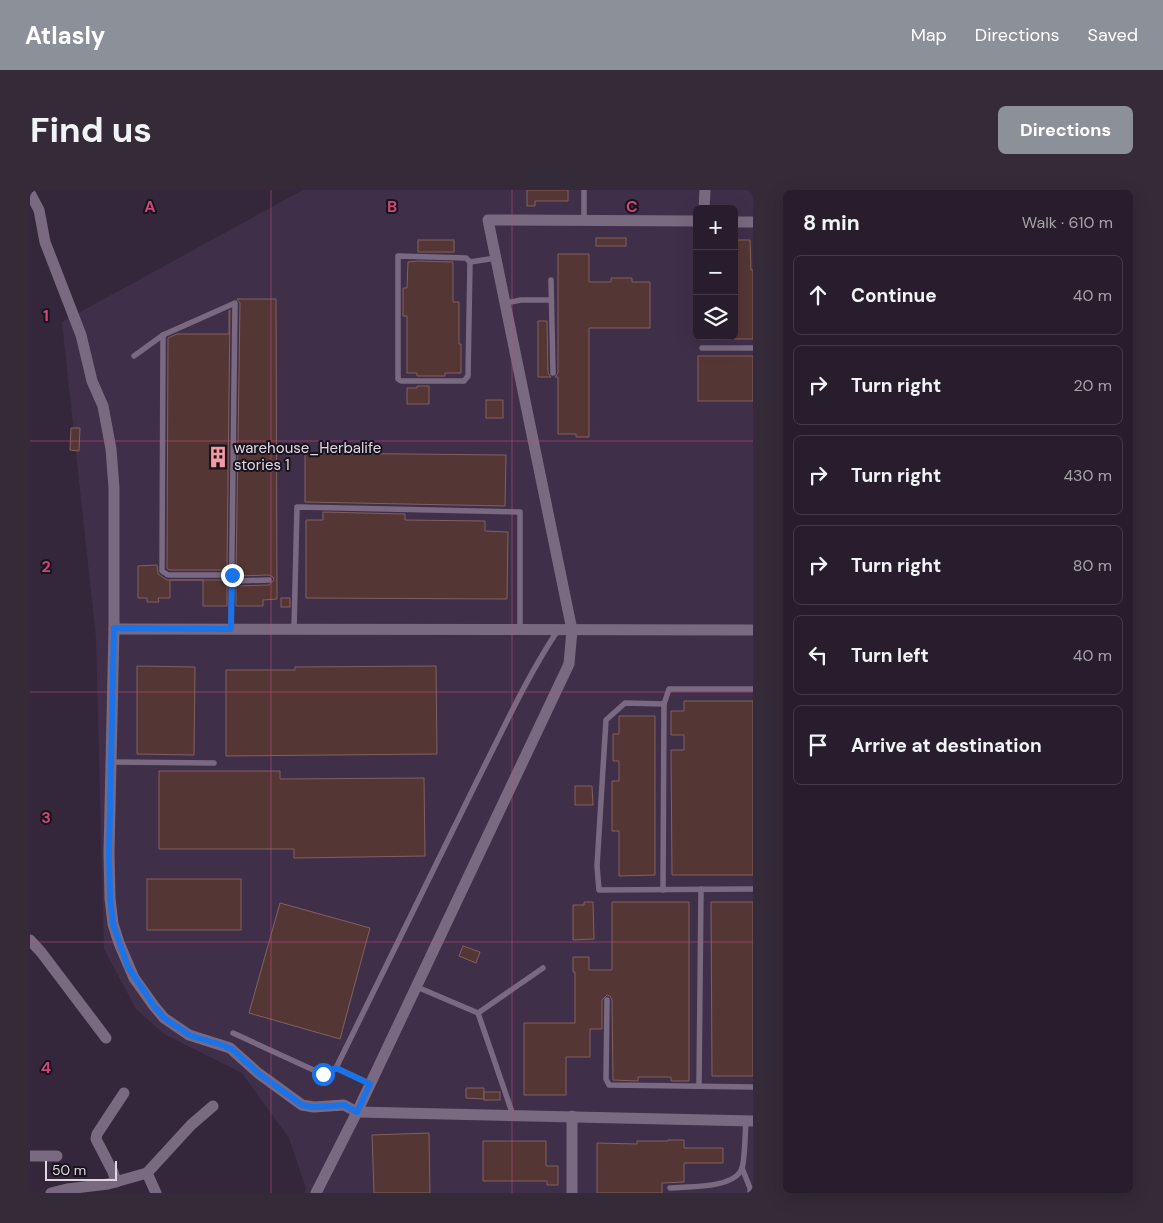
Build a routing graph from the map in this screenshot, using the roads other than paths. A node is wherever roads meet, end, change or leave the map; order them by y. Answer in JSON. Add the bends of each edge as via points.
{"nodes":[{"id":1,"x":584,"y":190,"type":"edge"},
{"id":2,"x":706,"y":190,"type":"edge"},
{"id":3,"x":30,"y":193,"type":"edge"},
{"id":4,"x":704,"y":205,"type":"edge"},
{"id":5,"x":584,"y":220,"type":"junction"},
{"id":6,"x":693,"y":221,"type":"edge"},
{"id":7,"x":738,"y":222,"type":"edge"},
{"id":8,"x":753,"y":222,"type":"edge"},
{"id":9,"x":496,"y":258,"type":"junction"},
{"id":10,"x":470,"y":262,"type":"junction"},
{"id":11,"x":551,"y":280,"type":"dead end"},
{"id":12,"x":551,"y":300,"type":"junction"},
{"id":13,"x":505,"y":303,"type":"junction"},
{"id":14,"x":163,"y":334,"type":"junction"},
{"id":15,"x":702,"y":348,"type":"dead end"},
{"id":16,"x":753,"y":348,"type":"edge"},
{"id":17,"x":134,"y":356,"type":"dead end"},
{"id":18,"x":553,"y":373,"type":"dead end"},
{"id":19,"x":232,"y":578,"type":"junction"},
{"id":20,"x":269,"y":580,"type":"dead end"},
{"id":21,"x":114,"y":628,"type":"junction"},
{"id":22,"x":231,"y":629,"type":"junction"},
{"id":23,"x":294,"y":629,"type":"junction"},
{"id":24,"x":520,"y":630,"type":"junction"},
{"id":25,"x":558,"y":630,"type":"junction"},
{"id":26,"x":572,"y":630,"type":"junction"},
{"id":27,"x":753,"y":630,"type":"edge"},
{"id":28,"x":753,"y":689,"type":"edge"},
{"id":29,"x":664,"y":704,"type":"junction"},
{"id":30,"x":111,"y":762,"type":"junction"},
{"id":31,"x":214,"y":764,"type":"dead end"},
{"id":32,"x":701,"y":889,"type":"junction"},
{"id":33,"x":753,"y":889,"type":"edge"},
{"id":34,"x":663,"y":890,"type":"junction"},
{"id":35,"x":30,"y":940,"type":"edge"},
{"id":36,"x":543,"y":968,"type":"dead end"},
{"id":37,"x":416,"y":986,"type":"junction"},
{"id":38,"x":607,"y":1000,"type":"dead end"},
{"id":39,"x":478,"y":1013,"type":"junction"},
{"id":40,"x":234,"y":1032,"type":"dead end"},
{"id":41,"x":106,"y":1038,"type":"dead end"},
{"id":42,"x":336,"y":1068,"type":"junction"},
{"id":43,"x":370,"y":1084,"type":"junction"},
{"id":44,"x":699,"y":1086,"type":"junction"},
{"id":45,"x":753,"y":1087,"type":"edge"},
{"id":46,"x":124,"y":1093,"type":"dead end"},
{"id":47,"x":213,"y":1106,"type":"dead end"},
{"id":48,"x":357,"y":1112,"type":"junction"},
{"id":49,"x":513,"y":1115,"type":"junction"},
{"id":50,"x":572,"y":1116,"type":"junction"},
{"id":51,"x":749,"y":1121,"type":"edge"},
{"id":52,"x":30,"y":1156,"type":"edge"},
{"id":53,"x":57,"y":1156,"type":"dead end"},
{"id":54,"x":742,"y":1168,"type":"junction"},
{"id":55,"x":147,"y":1173,"type":"junction"},
{"id":56,"x":111,"y":1186,"type":"edge"},
{"id":57,"x":670,"y":1188,"type":"dead end"},
{"id":58,"x":52,"y":1193,"type":"edge"},
{"id":59,"x":156,"y":1193,"type":"edge"},
{"id":60,"x":316,"y":1193,"type":"edge"},
{"id":61,"x":572,"y":1193,"type":"edge"},
{"id":62,"x":750,"y":1193,"type":"edge"}],
"edges":[{"from":1,"to":5,"type":"lane"},
{"from":2,"to":4,"type":"street"},
{"from":3,"to":21,"type":"street","via":[[39,210],[45,242],[81,335],[92,381],[103,406],[114,488]]},
{"from":5,"to":6,"type":"street"},
{"from":5,"to":9,"type":"street","via":[[488,220]]},
{"from":7,"to":8,"type":"street"},
{"from":9,"to":10,"type":"lane"},
{"from":9,"to":13,"type":"street"},
{"from":10,"to":10,"type":"lane","via":[[466,258],[398,256],[397,374],[401,381],[464,381],[468,376]]},
{"from":11,"to":12,"type":"lane"},
{"from":12,"to":13,"type":"lane"},
{"from":12,"to":18,"type":"lane"},
{"from":13,"to":26,"type":"street"},
{"from":14,"to":17,"type":"lane"},
{"from":14,"to":19,"type":"lane","via":[[162,571],[168,575]]},
{"from":14,"to":19,"type":"lane","via":[[235,303]]},
{"from":15,"to":16,"type":"lane"},
{"from":19,"to":20,"type":"lane"},
{"from":19,"to":22,"type":"lane"},
{"from":21,"to":22,"type":"street"},
{"from":21,"to":30,"type":"street"},
{"from":22,"to":23,"type":"street"},
{"from":23,"to":24,"type":"street"},
{"from":23,"to":24,"type":"lane","via":[[297,507],[520,512]]},
{"from":24,"to":25,"type":"street"},
{"from":25,"to":26,"type":"street"},
{"from":25,"to":42,"type":"lane","via":[[518,701]]},
{"from":26,"to":27,"type":"street"},
{"from":26,"to":37,"type":"street","via":[[569,664]]},
{"from":28,"to":29,"type":"lane","via":[[669,689]]},
{"from":29,"to":34,"type":"lane"},
{"from":29,"to":34,"type":"lane","via":[[625,703],[606,720],[597,866],[599,890]]},
{"from":30,"to":31,"type":"lane"},
{"from":30,"to":48,"type":"street","via":[[109,862],[113,924],[128,967],[142,990],[164,1018],[189,1035],[233,1050],[302,1105],[344,1105]]},
{"from":32,"to":33,"type":"lane"},
{"from":32,"to":34,"type":"lane"},
{"from":32,"to":44,"type":"lane"},
{"from":35,"to":41,"type":"street"},
{"from":36,"to":39,"type":"lane"},
{"from":37,"to":39,"type":"lane"},
{"from":37,"to":43,"type":"street"},
{"from":38,"to":44,"type":"lane","via":[[606,1079],[609,1085]]},
{"from":39,"to":49,"type":"lane"},
{"from":40,"to":42,"type":"lane","via":[[320,1073]]},
{"from":42,"to":43,"type":"lane"},
{"from":43,"to":48,"type":"street"},
{"from":44,"to":45,"type":"lane"},
{"from":46,"to":56,"type":"street","via":[[96,1139],[113,1172]]},
{"from":47,"to":55,"type":"street"},
{"from":48,"to":49,"type":"street"},
{"from":48,"to":60,"type":"street"},
{"from":49,"to":50,"type":"street"},
{"from":50,"to":51,"type":"street"},
{"from":50,"to":61,"type":"street"},
{"from":51,"to":54,"type":"lane"},
{"from":52,"to":53,"type":"street"},
{"from":54,"to":57,"type":"lane","via":[[735,1178],[721,1183]]},
{"from":54,"to":62,"type":"lane"},
{"from":55,"to":56,"type":"street"},
{"from":55,"to":59,"type":"street"},
{"from":56,"to":58,"type":"street"}]}
